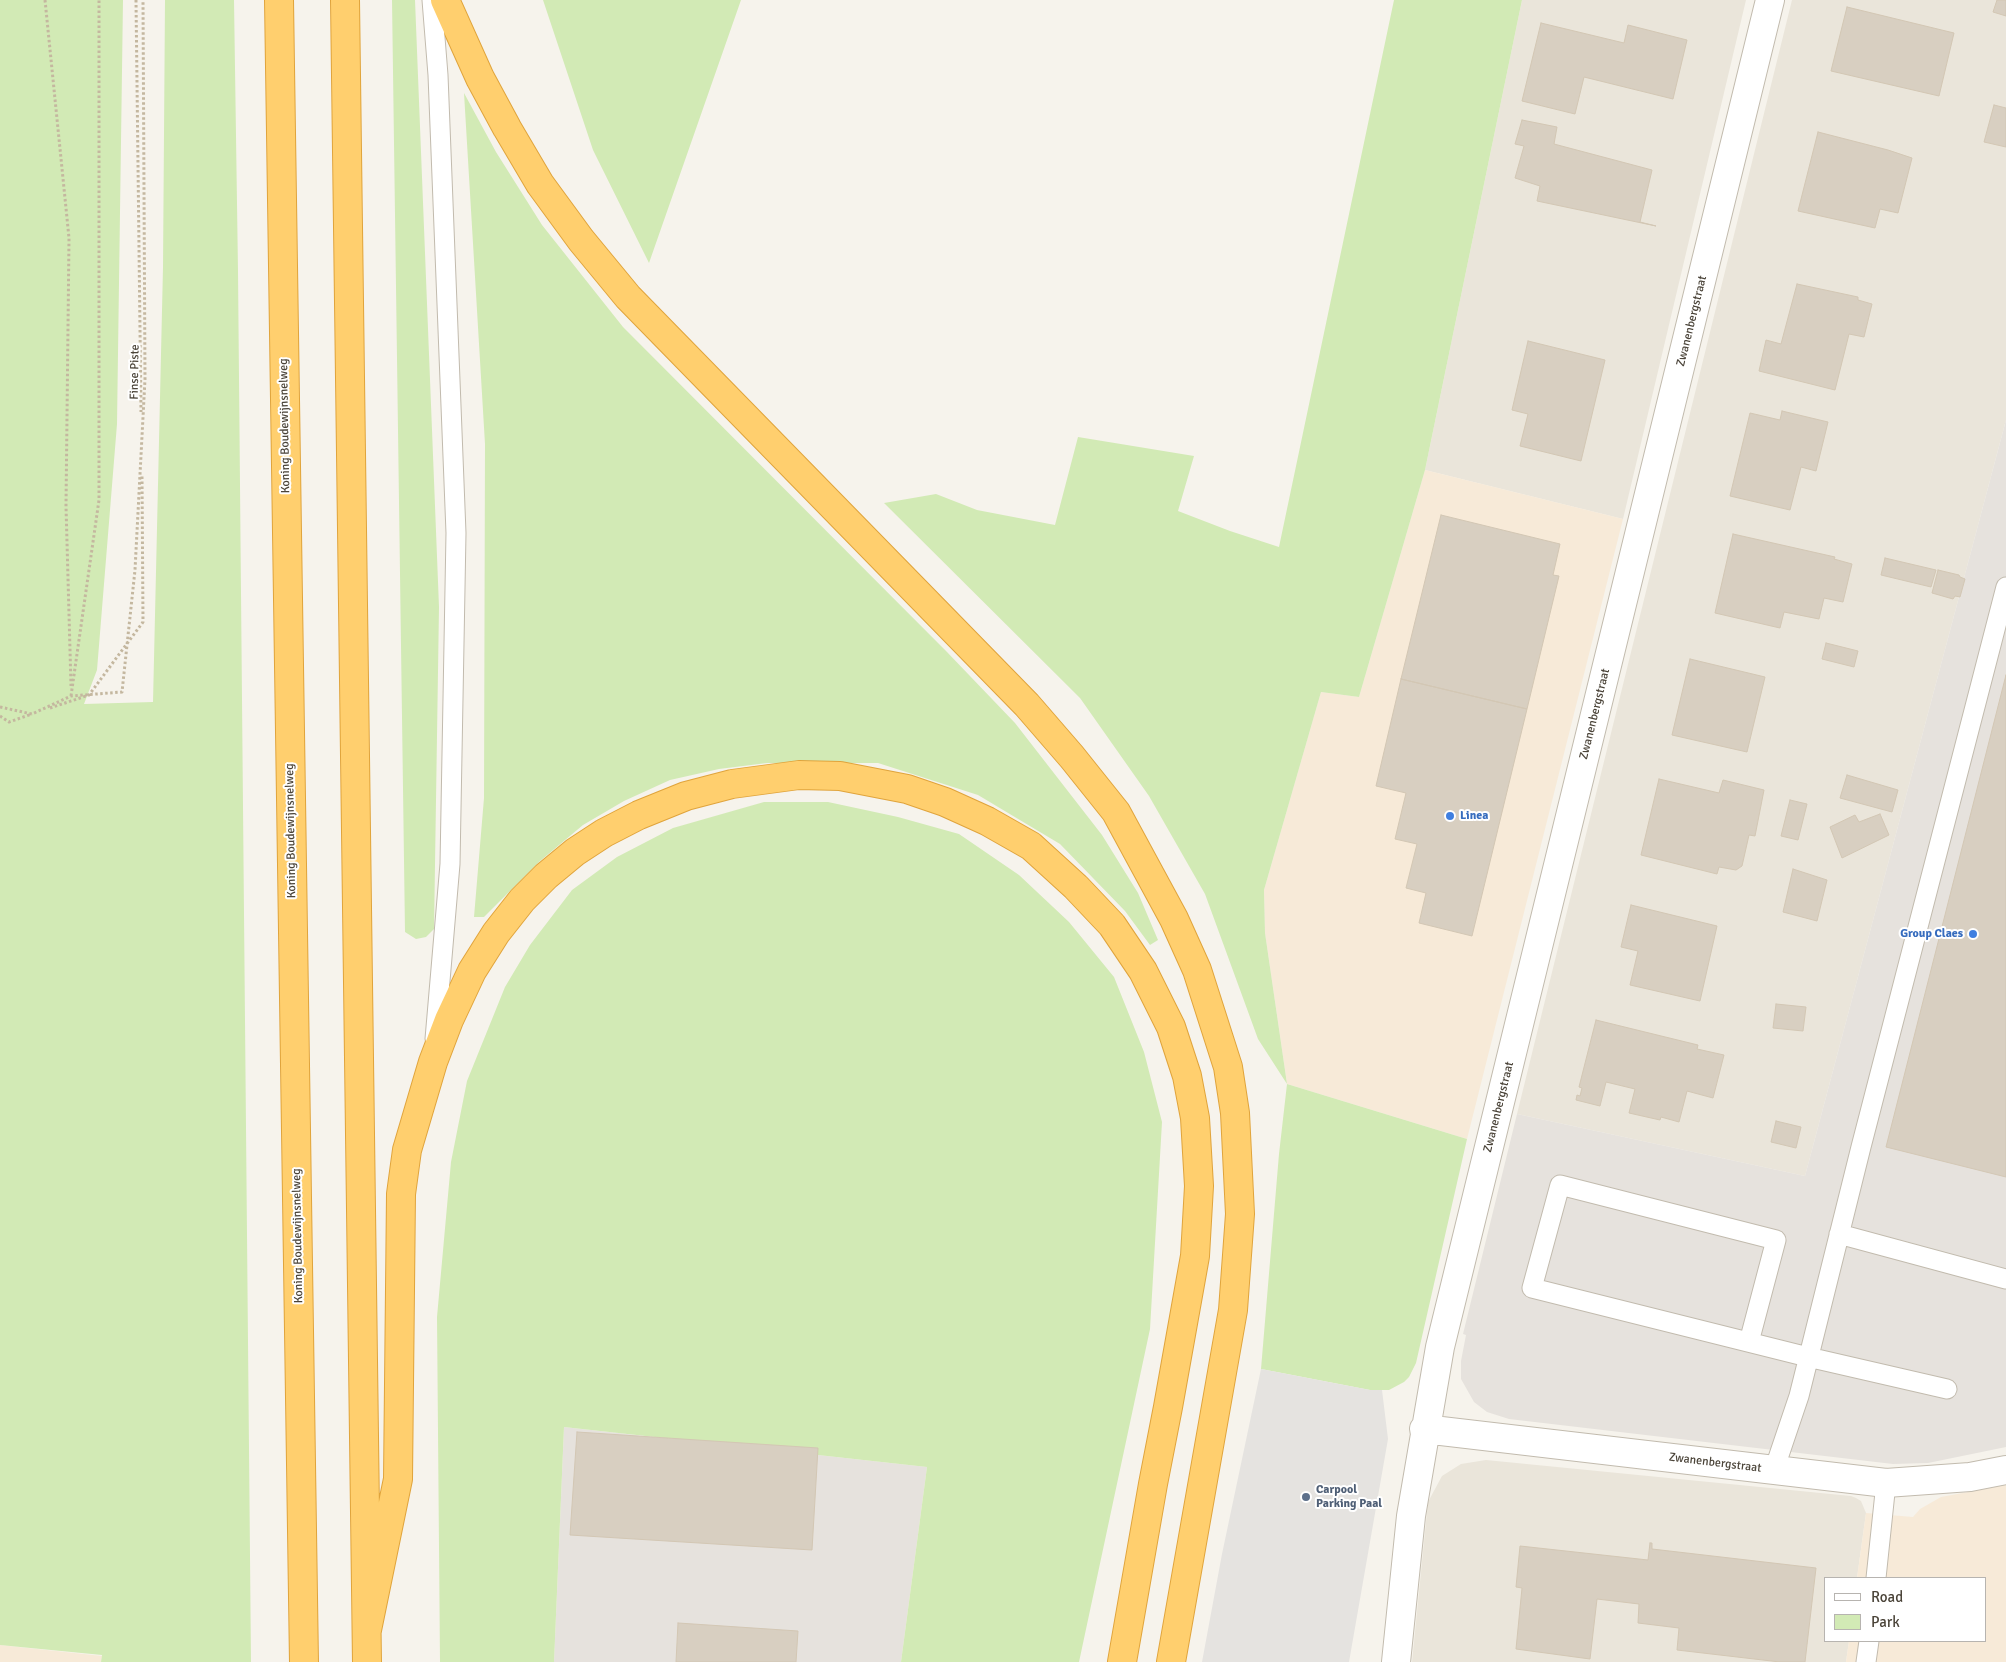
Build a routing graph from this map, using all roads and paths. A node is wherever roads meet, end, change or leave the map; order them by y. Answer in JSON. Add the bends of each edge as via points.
{"nodes":[{"id":1,"x":45,"y":0,"type":"edge"},
{"id":2,"x":99,"y":0,"type":"edge"},
{"id":3,"x":136,"y":0,"type":"edge"},
{"id":4,"x":143,"y":0,"type":"edge"},
{"id":5,"x":278,"y":0,"type":"edge"},
{"id":6,"x":345,"y":0,"type":"edge"},
{"id":7,"x":432,"y":0,"type":"edge"},
{"id":8,"x":445,"y":0,"type":"edge"},
{"id":9,"x":1770,"y":0,"type":"edge"},
{"id":10,"x":141,"y":443,"type":"junction"},
{"id":11,"x":2006,"y":588,"type":"edge"},
{"id":12,"x":127,"y":644,"type":"junction"},
{"id":13,"x":89,"y":695,"type":"junction"},
{"id":14,"x":71,"y":696,"type":"junction"},
{"id":15,"x":0,"y":707,"type":"edge"},
{"id":16,"x":0,"y":716,"type":"edge"},
{"id":17,"x":433,"y":1062,"type":"junction"},
{"id":18,"x":1839,"y":1234,"type":"junction"},
{"id":19,"x":2006,"y":1279,"type":"edge"},
{"id":20,"x":1749,"y":1342,"type":"junction"},
{"id":21,"x":1808,"y":1358,"type":"junction"},
{"id":22,"x":1947,"y":1389,"type":"dead end"},
{"id":23,"x":1424,"y":1429,"type":"junction"},
{"id":24,"x":1774,"y":1470,"type":"junction"},
{"id":25,"x":2006,"y":1470,"type":"edge"},
{"id":26,"x":1886,"y":1483,"type":"junction"},
{"id":27,"x":1876,"y":1577,"type":"edge"},
{"id":28,"x":367,"y":1630,"type":"junction"},
{"id":29,"x":1869,"y":1642,"type":"edge"},
{"id":30,"x":304,"y":1662,"type":"edge"},
{"id":31,"x":367,"y":1662,"type":"edge"},
{"id":32,"x":1122,"y":1662,"type":"edge"},
{"id":33,"x":1171,"y":1662,"type":"edge"},
{"id":34,"x":1396,"y":1662,"type":"edge"},
{"id":35,"x":1866,"y":1662,"type":"edge"}],
"edges":[{"from":1,"to":14,"type":"path","via":[[70,238],[66,506]]},
{"from":2,"to":14,"type":"path","via":[[99,500]]},
{"from":3,"to":10,"type":"path"},
{"from":4,"to":10,"type":"path","name":"Finse Piste","via":[[145,379]]},
{"from":5,"to":30,"type":"highway","name":"Koning Boudewijnsnelweg"},
{"from":6,"to":28,"type":"highway"},
{"from":7,"to":17,"type":"lane","via":[[439,85],[456,533],[450,864]]},
{"from":8,"to":33,"type":"highway","via":[[480,78],[507,128],[540,184],[581,240],[628,297],[1027,704],[1072,757],[1116,812],[1161,893],[1197,970],[1228,1067],[1235,1113],[1240,1214],[1233,1310]]},
{"from":9,"to":23,"type":"street","name":"Zwanenbergstraat","via":[[1440,1347]]},
{"from":10,"to":12,"type":"path","name":"Finse Piste","via":[[135,570]]},
{"from":10,"to":12,"type":"path","via":[[144,622]]},
{"from":11,"to":18,"type":"lane"},
{"from":12,"to":13,"type":"path"},
{"from":12,"to":13,"type":"path","name":"Finse Piste","via":[[122,692]]},
{"from":13,"to":14,"type":"path","name":"Finse Piste"},
{"from":13,"to":16,"type":"path","via":[[10,722]]},
{"from":14,"to":15,"type":"path","name":"Finse Piste","via":[[32,714]]},
{"from":17,"to":28,"type":"highway","via":[[407,1150],[402,1194],[398,1479]]},
{"from":17,"to":32,"type":"highway","via":[[472,971],[522,900],[575,852],[604,833],[686,796],[766,778],[848,777],[907,789],[945,802],[986,820],[1030,846],[1112,925],[1143,971],[1170,1027],[1187,1076],[1195,1118],[1200,1186],[1195,1256]]},
{"from":18,"to":19,"type":"lane"},
{"from":18,"to":21,"type":"lane"},
{"from":20,"to":20,"type":"lane","via":[[1776,1240],[1560,1185],[1532,1288]]},
{"from":20,"to":21,"type":"lane"},
{"from":21,"to":22,"type":"lane"},
{"from":21,"to":24,"type":"lane"},
{"from":23,"to":24,"type":"street","name":"Zwanenbergstraat"},
{"from":23,"to":34,"type":"street","name":"Zwanenbergstraat","via":[[1411,1516]]},
{"from":24,"to":26,"type":"street","name":"Zwanenbergstraat"},
{"from":25,"to":26,"type":"street","name":"Zwanenbergstraat","via":[[1970,1478]]},
{"from":26,"to":27,"type":"lane"},
{"from":28,"to":31,"type":"highway"},
{"from":29,"to":35,"type":"lane"}]}
